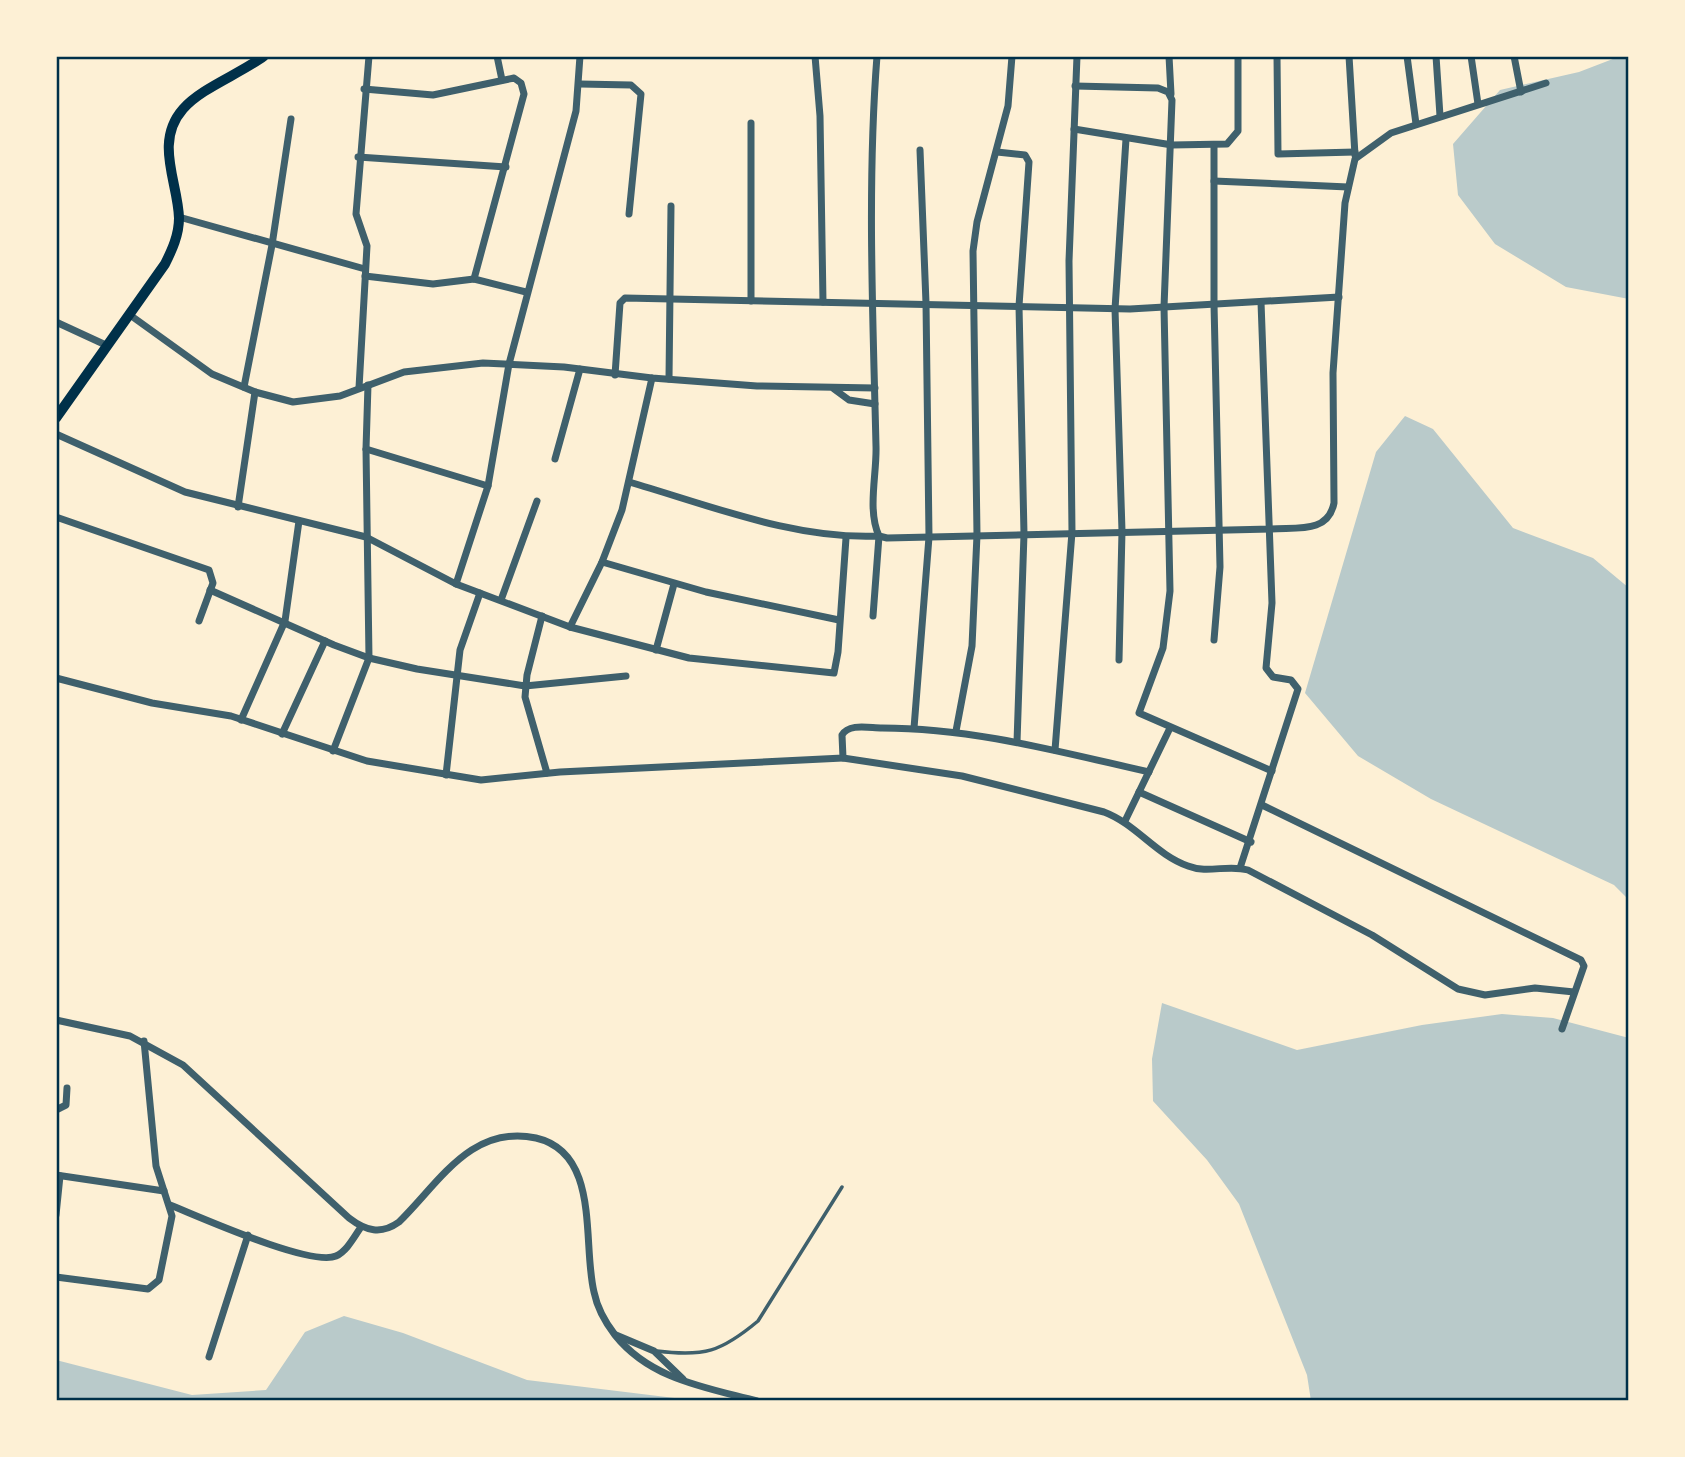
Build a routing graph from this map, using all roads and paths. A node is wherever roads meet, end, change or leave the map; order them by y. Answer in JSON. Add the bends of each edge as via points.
{"nodes":[{"id":1,"x":264,"y":56,"type":"edge"},
{"id":2,"x":369,"y":56,"type":"edge"},
{"id":3,"x":508,"y":56,"type":"edge"},
{"id":4,"x":580,"y":56,"type":"edge"},
{"id":5,"x":815,"y":56,"type":"edge"},
{"id":6,"x":877,"y":56,"type":"edge"},
{"id":7,"x":1012,"y":56,"type":"edge"},
{"id":8,"x":1077,"y":56,"type":"edge"},
{"id":9,"x":1170,"y":56,"type":"edge"},
{"id":10,"x":1238,"y":56,"type":"edge"},
{"id":11,"x":1277,"y":56,"type":"edge"},
{"id":12,"x":1349,"y":56,"type":"edge"},
{"id":13,"x":1407,"y":56,"type":"edge"},
{"id":14,"x":1436,"y":56,"type":"edge"},
{"id":15,"x":1471,"y":56,"type":"edge"},
{"id":16,"x":1514,"y":56,"type":"edge"},
{"id":17,"x":497,"y":57,"type":"edge"},
{"id":18,"x":502,"y":80,"type":"junction"},
{"id":19,"x":580,"y":83,"type":"junction"},
{"id":20,"x":1546,"y":83,"type":"dead end"},
{"id":21,"x":1075,"y":86,"type":"junction"},
{"id":22,"x":364,"y":89,"type":"junction"},
{"id":23,"x":1521,"y":92,"type":"junction"},
{"id":24,"x":1171,"y":95,"type":"junction"},
{"id":25,"x":1478,"y":104,"type":"junction"},
{"id":26,"x":1440,"y":116,"type":"junction"},
{"id":27,"x":291,"y":119,"type":"dead end"},
{"id":28,"x":751,"y":123,"type":"dead end"},
{"id":29,"x":1416,"y":124,"type":"junction"},
{"id":30,"x":1074,"y":129,"type":"junction"},
{"id":31,"x":1126,"y":139,"type":"junction"},
{"id":32,"x":1172,"y":145,"type":"junction"},
{"id":33,"x":1214,"y":146,"type":"junction"},
{"id":34,"x":920,"y":150,"type":"dead end"},
{"id":35,"x":997,"y":152,"type":"junction"},
{"id":36,"x":1355,"y":156,"type":"junction"},
{"id":37,"x":358,"y":157,"type":"junction"},
{"id":38,"x":506,"y":167,"type":"junction"},
{"id":39,"x":1214,"y":181,"type":"junction"},
{"id":40,"x":1348,"y":187,"type":"junction"},
{"id":41,"x":671,"y":206,"type":"dead end"},
{"id":42,"x":629,"y":214,"type":"dead end"},
{"id":43,"x":179,"y":217,"type":"junction"},
{"id":44,"x":272,"y":245,"type":"junction"},
{"id":45,"x":365,"y":273,"type":"junction"},
{"id":46,"x":474,"y":279,"type":"junction"},
{"id":47,"x":526,"y":292,"type":"junction"},
{"id":48,"x":1339,"y":297,"type":"junction"},
{"id":49,"x":671,"y":301,"type":"junction"},
{"id":50,"x":751,"y":301,"type":"junction"},
{"id":51,"x":823,"y":302,"type":"junction"},
{"id":52,"x":875,"y":302,"type":"junction"},
{"id":53,"x":1261,"y":302,"type":"junction"},
{"id":54,"x":926,"y":303,"type":"junction"},
{"id":55,"x":975,"y":304,"type":"junction"},
{"id":56,"x":1214,"y":304,"type":"junction"},
{"id":57,"x":1019,"y":306,"type":"junction"},
{"id":58,"x":1070,"y":307,"type":"junction"},
{"id":59,"x":1164,"y":307,"type":"junction"},
{"id":60,"x":1115,"y":309,"type":"junction"},
{"id":61,"x":130,"y":315,"type":"junction"},
{"id":62,"x":56,"y":322,"type":"edge"},
{"id":63,"x":108,"y":346,"type":"junction"},
{"id":64,"x":509,"y":364,"type":"junction"},
{"id":65,"x":580,"y":369,"type":"junction"},
{"id":66,"x":615,"y":374,"type":"junction"},
{"id":67,"x":652,"y":378,"type":"junction"},
{"id":68,"x":669,"y":379,"type":"junction"},
{"id":69,"x":368,"y":385,"type":"junction"},
{"id":70,"x":244,"y":387,"type":"junction"},
{"id":71,"x":359,"y":388,"type":"junction"},
{"id":72,"x":875,"y":388,"type":"junction"},
{"id":73,"x":834,"y":389,"type":"junction"},
{"id":74,"x":255,"y":392,"type":"junction"},
{"id":75,"x":875,"y":404,"type":"junction"},
{"id":76,"x":57,"y":415,"type":"edge"},
{"id":77,"x":56,"y":434,"type":"edge"},
{"id":78,"x":366,"y":449,"type":"junction"},
{"id":79,"x":555,"y":459,"type":"dead end"},
{"id":80,"x":629,"y":482,"type":"junction"},
{"id":81,"x":488,"y":486,"type":"junction"},
{"id":82,"x":537,"y":501,"type":"dead end"},
{"id":83,"x":238,"y":507,"type":"junction"},
{"id":84,"x":56,"y":517,"type":"edge"},
{"id":85,"x":299,"y":521,"type":"junction"},
{"id":86,"x":1271,"y":529,"type":"junction"},
{"id":87,"x":1171,"y":530,"type":"junction"},
{"id":88,"x":1219,"y":530,"type":"junction"},
{"id":89,"x":1122,"y":531,"type":"junction"},
{"id":90,"x":1072,"y":532,"type":"junction"},
{"id":91,"x":1024,"y":534,"type":"junction"},
{"id":92,"x":977,"y":535,"type":"junction"},
{"id":93,"x":879,"y":536,"type":"junction"},
{"id":94,"x":366,"y":537,"type":"junction"},
{"id":95,"x":929,"y":537,"type":"junction"},
{"id":96,"x":846,"y":538,"type":"junction"},
{"id":97,"x":602,"y":562,"type":"junction"},
{"id":98,"x":456,"y":583,"type":"junction"},
{"id":99,"x":674,"y":584,"type":"junction"},
{"id":100,"x":210,"y":590,"type":"junction"},
{"id":101,"x":480,"y":593,"type":"junction"},
{"id":102,"x":501,"y":600,"type":"junction"},
{"id":103,"x":542,"y":616,"type":"junction"},
{"id":104,"x":873,"y":616,"type":"dead end"},
{"id":105,"x":839,"y":620,"type":"junction"},
{"id":106,"x":199,"y":621,"type":"dead end"},
{"id":107,"x":285,"y":621,"type":"junction"},
{"id":108,"x":570,"y":627,"type":"junction"},
{"id":109,"x":1214,"y":640,"type":"dead end"},
{"id":110,"x":326,"y":641,"type":"junction"},
{"id":111,"x":656,"y":650,"type":"junction"},
{"id":112,"x":369,"y":658,"type":"junction"},
{"id":113,"x":1119,"y":660,"type":"dead end"},
{"id":114,"x":456,"y":676,"type":"junction"},
{"id":115,"x":626,"y":676,"type":"dead end"},
{"id":116,"x":56,"y":678,"type":"edge"},
{"id":117,"x":525,"y":686,"type":"junction"},
{"id":118,"x":241,"y":720,"type":"junction"},
{"id":119,"x":914,"y":728,"type":"junction"},
{"id":120,"x":1170,"y":728,"type":"junction"},
{"id":121,"x":957,"y":731,"type":"junction"},
{"id":122,"x":282,"y":734,"type":"junction"},
{"id":123,"x":1017,"y":742,"type":"junction"},
{"id":124,"x":1055,"y":750,"type":"junction"},
{"id":125,"x":333,"y":751,"type":"junction"},
{"id":126,"x":843,"y":758,"type":"junction"},
{"id":127,"x":1272,"y":771,"type":"junction"},
{"id":128,"x":1149,"y":772,"type":"junction"},
{"id":129,"x":547,"y":773,"type":"junction"},
{"id":130,"x":446,"y":775,"type":"junction"},
{"id":131,"x":1139,"y":792,"type":"junction"},
{"id":132,"x":1262,"y":805,"type":"junction"},
{"id":133,"x":1125,"y":821,"type":"junction"},
{"id":134,"x":1251,"y":842,"type":"junction"},
{"id":135,"x":1240,"y":868,"type":"junction"},
{"id":136,"x":1574,"y":992,"type":"junction"},
{"id":137,"x":56,"y":1020,"type":"edge"},
{"id":138,"x":1562,"y":1029,"type":"dead end"},
{"id":139,"x":144,"y":1041,"type":"junction"},
{"id":140,"x":67,"y":1088,"type":"dead end"},
{"id":141,"x":56,"y":1110,"type":"edge"},
{"id":142,"x":58,"y":1175,"type":"edge"},
{"id":143,"x":842,"y":1187,"type":"dead end"},
{"id":144,"x":164,"y":1191,"type":"junction"},
{"id":145,"x":170,"y":1205,"type":"junction"},
{"id":146,"x":56,"y":1215,"type":"edge"},
{"id":147,"x":361,"y":1227,"type":"junction"},
{"id":148,"x":248,"y":1235,"type":"junction"},
{"id":149,"x":56,"y":1277,"type":"edge"},
{"id":150,"x":615,"y":1335,"type":"junction"},
{"id":151,"x":654,"y":1351,"type":"junction"},
{"id":152,"x":209,"y":1357,"type":"dead end"},
{"id":153,"x":684,"y":1381,"type":"junction"},
{"id":154,"x":757,"y":1401,"type":"edge"}],
"edges":[{"from":1,"to":43,"type":"main road","via":[[181,110],[173,126],[168,163]]},
{"from":2,"to":22,"type":"street"},
{"from":3,"to":17,"type":"street"},
{"from":4,"to":19,"type":"street"},
{"from":5,"to":51,"type":"street"},
{"from":6,"to":52,"type":"street","via":[[871,137]]},
{"from":7,"to":35,"type":"street","via":[[1010,92]]},
{"from":8,"to":21,"type":"street"},
{"from":9,"to":24,"type":"street"},
{"from":10,"to":33,"type":"street","via":[[1238,131],[1232,142]]},
{"from":11,"to":36,"type":"street","via":[[1278,154]]},
{"from":12,"to":36,"type":"street"},
{"from":13,"to":29,"type":"street"},
{"from":14,"to":26,"type":"street"},
{"from":15,"to":25,"type":"street"},
{"from":16,"to":23,"type":"street"},
{"from":17,"to":18,"type":"street"},
{"from":18,"to":22,"type":"street","via":[[433,95]]},
{"from":18,"to":38,"type":"street","via":[[514,78],[524,89]]},
{"from":19,"to":42,"type":"street","via":[[631,85],[641,94]]},
{"from":19,"to":47,"type":"street"},
{"from":20,"to":23,"type":"street"},
{"from":21,"to":24,"type":"street","via":[[1158,88]]},
{"from":21,"to":30,"type":"street"},
{"from":22,"to":37,"type":"street"},
{"from":23,"to":25,"type":"street"},
{"from":24,"to":32,"type":"street"},
{"from":25,"to":26,"type":"street"},
{"from":26,"to":29,"type":"street"},
{"from":27,"to":44,"type":"street"},
{"from":28,"to":50,"type":"street"},
{"from":29,"to":36,"type":"street","via":[[1391,133]]},
{"from":30,"to":31,"type":"street"},
{"from":30,"to":58,"type":"street"},
{"from":31,"to":32,"type":"street"},
{"from":31,"to":60,"type":"street"},
{"from":32,"to":33,"type":"street"},
{"from":32,"to":59,"type":"street"},
{"from":33,"to":39,"type":"street"},
{"from":34,"to":54,"type":"street"},
{"from":35,"to":55,"type":"street","via":[[974,238]]},
{"from":35,"to":57,"type":"street","via":[[1025,155],[1029,162]]},
{"from":36,"to":40,"type":"street"},
{"from":37,"to":38,"type":"street"},
{"from":37,"to":45,"type":"street","via":[[356,214],[366,239]]},
{"from":38,"to":46,"type":"street"},
{"from":39,"to":40,"type":"street"},
{"from":39,"to":56,"type":"street"},
{"from":40,"to":48,"type":"street"},
{"from":41,"to":49,"type":"street"},
{"from":43,"to":44,"type":"street"},
{"from":43,"to":61,"type":"main road","via":[[165,264]]},
{"from":44,"to":45,"type":"street"},
{"from":44,"to":70,"type":"street"},
{"from":45,"to":46,"type":"street","via":[[433,284]]},
{"from":45,"to":71,"type":"street"},
{"from":46,"to":47,"type":"street"},
{"from":47,"to":64,"type":"street"},
{"from":48,"to":53,"type":"street"},
{"from":48,"to":86,"type":"street","via":[[1333,373],[1333,509],[1323,524],[1313,528]]},
{"from":49,"to":50,"type":"street"},
{"from":49,"to":66,"type":"street","via":[[622,300]]},
{"from":49,"to":68,"type":"street"},
{"from":50,"to":51,"type":"street"},
{"from":51,"to":52,"type":"street"},
{"from":52,"to":54,"type":"street"},
{"from":52,"to":72,"type":"street"},
{"from":53,"to":56,"type":"street"},
{"from":53,"to":86,"type":"street"},
{"from":54,"to":55,"type":"street"},
{"from":54,"to":95,"type":"street"},
{"from":55,"to":57,"type":"street"},
{"from":55,"to":92,"type":"street"},
{"from":56,"to":59,"type":"street"},
{"from":56,"to":88,"type":"street"},
{"from":57,"to":58,"type":"street"},
{"from":57,"to":91,"type":"street"},
{"from":58,"to":60,"type":"street"},
{"from":58,"to":90,"type":"street"},
{"from":59,"to":60,"type":"street"},
{"from":59,"to":87,"type":"street"},
{"from":60,"to":89,"type":"street"},
{"from":61,"to":63,"type":"main road"},
{"from":61,"to":70,"type":"street","via":[[194,364]]},
{"from":62,"to":63,"type":"street"},
{"from":63,"to":76,"type":"main road"},
{"from":64,"to":65,"type":"street"},
{"from":64,"to":69,"type":"street","via":[[420,369]]},
{"from":64,"to":81,"type":"street"},
{"from":65,"to":66,"type":"street"},
{"from":65,"to":79,"type":"street"},
{"from":66,"to":67,"type":"street"},
{"from":67,"to":68,"type":"street"},
{"from":67,"to":80,"type":"street"},
{"from":68,"to":73,"type":"street"},
{"from":69,"to":71,"type":"street"},
{"from":69,"to":78,"type":"street"},
{"from":70,"to":74,"type":"street"},
{"from":71,"to":74,"type":"street","via":[[316,401],[293,402]]},
{"from":72,"to":73,"type":"street"},
{"from":72,"to":75,"type":"street"},
{"from":73,"to":75,"type":"street","via":[[849,400]]},
{"from":74,"to":83,"type":"street"},
{"from":75,"to":93,"type":"street","via":[[874,520]]},
{"from":77,"to":83,"type":"street","via":[[153,480]]},
{"from":78,"to":81,"type":"street"},
{"from":78,"to":94,"type":"street"},
{"from":80,"to":96,"type":"street","via":[[766,521]]},
{"from":80,"to":97,"type":"street"},
{"from":81,"to":98,"type":"street"},
{"from":82,"to":102,"type":"street"},
{"from":83,"to":85,"type":"street"},
{"from":84,"to":100,"type":"street","via":[[209,570],[214,578]]},
{"from":85,"to":94,"type":"street"},
{"from":85,"to":107,"type":"street"},
{"from":86,"to":88,"type":"street"},
{"from":86,"to":127,"type":"street","via":[[1272,620],[1266,668],[1273,677],[1292,680],[1297,690]]},
{"from":87,"to":88,"type":"street"},
{"from":87,"to":89,"type":"street"},
{"from":87,"to":120,"type":"street","via":[[1166,632],[1139,710]]},
{"from":88,"to":109,"type":"street"},
{"from":89,"to":90,"type":"street"},
{"from":89,"to":113,"type":"street"},
{"from":90,"to":91,"type":"street"},
{"from":90,"to":124,"type":"street"},
{"from":91,"to":92,"type":"street"},
{"from":91,"to":123,"type":"street"},
{"from":92,"to":95,"type":"street"},
{"from":92,"to":121,"type":"street","via":[[972,646]]},
{"from":93,"to":95,"type":"street"},
{"from":93,"to":96,"type":"street"},
{"from":93,"to":104,"type":"street"},
{"from":94,"to":98,"type":"street"},
{"from":94,"to":112,"type":"street"},
{"from":95,"to":119,"type":"street"},
{"from":96,"to":105,"type":"street"},
{"from":97,"to":99,"type":"street"},
{"from":97,"to":108,"type":"street"},
{"from":98,"to":101,"type":"street"},
{"from":99,"to":105,"type":"street"},
{"from":99,"to":111,"type":"street"},
{"from":100,"to":106,"type":"street"},
{"from":100,"to":107,"type":"street"},
{"from":101,"to":102,"type":"street"},
{"from":101,"to":114,"type":"street","via":[[463,639]]},
{"from":102,"to":103,"type":"street"},
{"from":103,"to":108,"type":"street"},
{"from":103,"to":117,"type":"street"},
{"from":105,"to":111,"type":"street","via":[[834,673],[689,658]]},
{"from":107,"to":110,"type":"street"},
{"from":107,"to":118,"type":"street"},
{"from":108,"to":111,"type":"street"},
{"from":110,"to":112,"type":"street"},
{"from":110,"to":122,"type":"street"},
{"from":112,"to":114,"type":"street"},
{"from":112,"to":125,"type":"street"},
{"from":114,"to":117,"type":"street"},
{"from":114,"to":130,"type":"street"},
{"from":115,"to":117,"type":"street"},
{"from":116,"to":118,"type":"street","via":[[152,704]]},
{"from":117,"to":129,"type":"street"},
{"from":118,"to":122,"type":"street"},
{"from":119,"to":121,"type":"street"},
{"from":119,"to":126,"type":"street","via":[[846,729]]},
{"from":120,"to":127,"type":"street"},
{"from":120,"to":128,"type":"street"},
{"from":121,"to":123,"type":"street"},
{"from":122,"to":125,"type":"street"},
{"from":123,"to":124,"type":"street"},
{"from":124,"to":128,"type":"street"},
{"from":125,"to":130,"type":"street"},
{"from":126,"to":129,"type":"street"},
{"from":126,"to":133,"type":"street","via":[[961,776]]},
{"from":127,"to":132,"type":"street"},
{"from":128,"to":131,"type":"street"},
{"from":129,"to":130,"type":"street","via":[[497,779]]},
{"from":131,"to":133,"type":"street"},
{"from":131,"to":134,"type":"street"},
{"from":132,"to":134,"type":"street"},
{"from":132,"to":136,"type":"street","via":[[1581,960],[1584,966]]},
{"from":133,"to":135,"type":"street","via":[[1185,865],[1205,870]]},
{"from":134,"to":135,"type":"street"},
{"from":135,"to":136,"type":"street","via":[[1372,935],[1458,989],[1485,995],[1535,988]]},
{"from":136,"to":138,"type":"street"},
{"from":137,"to":139,"type":"street"},
{"from":139,"to":144,"type":"street","via":[[156,1166]]},
{"from":139,"to":147,"type":"street","via":[[206,1084]]},
{"from":140,"to":141,"type":"street","via":[[66,1105]]},
{"from":142,"to":144,"type":"street"},
{"from":142,"to":146,"type":"street"},
{"from":143,"to":151,"type":"lane","via":[[758,1321],[709,1353]]},
{"from":144,"to":145,"type":"street"},
{"from":145,"to":148,"type":"street"},
{"from":145,"to":149,"type":"street","via":[[172,1216],[154,1287]]},
{"from":147,"to":148,"type":"street","via":[[346,1248],[328,1258],[299,1254]]},
{"from":147,"to":150,"type":"street","via":[[388,1230],[458,1157],[479,1145],[503,1136],[541,1139],[570,1158],[580,1178],[593,1290]]},
{"from":148,"to":152,"type":"street"},
{"from":150,"to":151,"type":"street"},
{"from":150,"to":153,"type":"street","via":[[655,1370]]},
{"from":151,"to":153,"type":"street"},
{"from":153,"to":154,"type":"street"}]}
